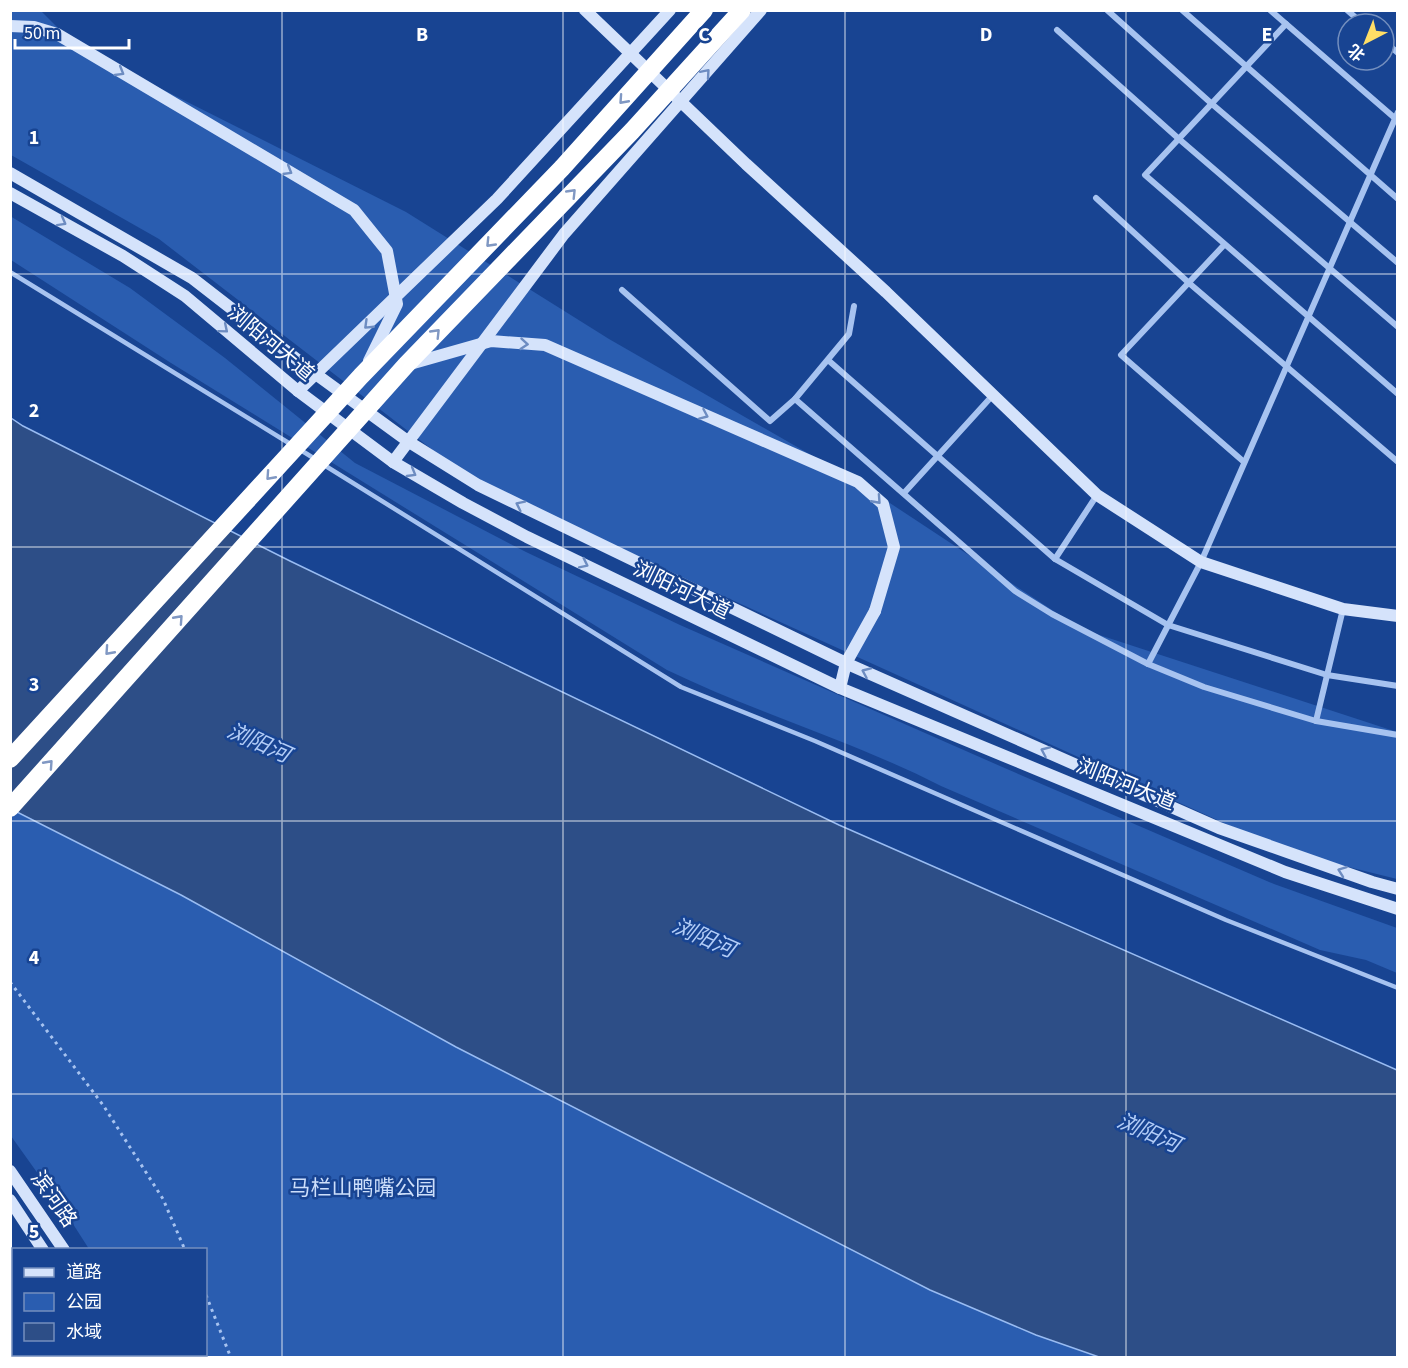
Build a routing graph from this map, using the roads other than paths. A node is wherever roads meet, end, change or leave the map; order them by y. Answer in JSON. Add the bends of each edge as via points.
{"nodes":[{"id":1,"x":585,"y":10,"type":"edge"},
{"id":2,"x":670,"y":10,"type":"edge"},
{"id":3,"x":704,"y":10,"type":"edge"},
{"id":4,"x":742,"y":10,"type":"edge"},
{"id":5,"x":761,"y":10,"type":"edge"},
{"id":6,"x":1107,"y":10,"type":"edge"},
{"id":7,"x":1182,"y":10,"type":"edge"},
{"id":8,"x":1270,"y":10,"type":"edge"},
{"id":9,"x":1286,"y":24,"type":"junction"},
{"id":10,"x":10,"y":26,"type":"edge"},
{"id":11,"x":1057,"y":30,"type":"dead end"},
{"id":12,"x":630,"y":54,"type":"junction"},
{"id":13,"x":1245,"y":68,"type":"junction"},
{"id":14,"x":681,"y":101,"type":"junction"},
{"id":15,"x":1212,"y":104,"type":"junction"},
{"id":16,"x":1397,"y":117,"type":"edge"},
{"id":17,"x":1179,"y":139,"type":"junction"},
{"id":18,"x":10,"y":173,"type":"edge"},
{"id":19,"x":1369,"y":175,"type":"junction"},
{"id":20,"x":10,"y":193,"type":"edge"},
{"id":21,"x":1095,"y":198,"type":"dead end"},
{"id":22,"x":1398,"y":199,"type":"edge"},
{"id":23,"x":1349,"y":221,"type":"junction"},
{"id":24,"x":1224,"y":245,"type":"junction"},
{"id":25,"x":1398,"y":263,"type":"edge"},
{"id":26,"x":1329,"y":268,"type":"junction"},
{"id":27,"x":10,"y":272,"type":"edge"},
{"id":28,"x":1189,"y":283,"type":"junction"},
{"id":29,"x":622,"y":290,"type":"dead end"},
{"id":30,"x":854,"y":306,"type":"dead end"},
{"id":31,"x":1307,"y":317,"type":"junction"},
{"id":32,"x":1398,"y":327,"type":"edge"},
{"id":33,"x":828,"y":360,"type":"junction"},
{"id":34,"x":406,"y":365,"type":"junction"},
{"id":35,"x":1287,"y":368,"type":"junction"},
{"id":36,"x":316,"y":375,"type":"junction"},
{"id":37,"x":361,"y":376,"type":"junction"},
{"id":38,"x":298,"y":391,"type":"junction"},
{"id":39,"x":1398,"y":394,"type":"edge"},
{"id":40,"x":993,"y":395,"type":"junction"},
{"id":41,"x":795,"y":399,"type":"junction"},
{"id":42,"x":410,"y":442,"type":"junction"},
{"id":43,"x":939,"y":456,"type":"junction"},
{"id":44,"x":393,"y":462,"type":"junction"},
{"id":45,"x":1244,"y":462,"type":"junction"},
{"id":46,"x":1398,"y":462,"type":"edge"},
{"id":47,"x":904,"y":493,"type":"junction"},
{"id":48,"x":1097,"y":495,"type":"junction"},
{"id":49,"x":1055,"y":560,"type":"junction"},
{"id":50,"x":1201,"y":562,"type":"junction"},
{"id":51,"x":1343,"y":609,"type":"junction"},
{"id":52,"x":1398,"y":616,"type":"edge"},
{"id":53,"x":1168,"y":626,"type":"junction"},
{"id":54,"x":846,"y":663,"type":"junction"},
{"id":55,"x":1148,"y":664,"type":"junction"},
{"id":56,"x":1327,"y":675,"type":"junction"},
{"id":57,"x":1398,"y":686,"type":"edge"},
{"id":58,"x":840,"y":688,"type":"junction"},
{"id":59,"x":1316,"y":721,"type":"junction"},
{"id":60,"x":1398,"y":735,"type":"edge"},
{"id":61,"x":10,"y":759,"type":"edge"},
{"id":62,"x":10,"y":808,"type":"edge"},
{"id":63,"x":1398,"y":889,"type":"edge"},
{"id":64,"x":1398,"y":909,"type":"edge"},
{"id":65,"x":1398,"y":988,"type":"edge"},
{"id":66,"x":10,"y":1171,"type":"edge"},
{"id":67,"x":10,"y":1200,"type":"edge"},
{"id":68,"x":42,"y":1248,"type":"edge"},
{"id":69,"x":63,"y":1248,"type":"edge"}],
"edges":[{"from":1,"to":12,"type":"main road"},
{"from":2,"to":12,"type":"main road"},
{"from":3,"to":37,"type":"highway","one_way":true,"bridge":true,"via":[[562,168]]},
{"from":34,"to":4,"type":"highway","one_way":true,"bridge":true,"via":[[632,131]]},
{"from":14,"to":5,"type":"main road","one_way":true},
{"from":6,"to":15,"type":"street"},
{"from":7,"to":13,"type":"street"},
{"from":8,"to":9,"type":"street"},
{"from":9,"to":13,"type":"street"},
{"from":9,"to":16,"type":"street"},
{"from":10,"to":37,"type":"main road","one_way":true,"bridge":true,"via":[[34,27],[57,34],[354,210],[387,251],[397,304]]},
{"from":11,"to":17,"type":"street"},
{"from":12,"to":14,"type":"main road"},
{"from":12,"to":36,"type":"main road","one_way":true,"via":[[497,199]]},
{"from":13,"to":15,"type":"street"},
{"from":13,"to":19,"type":"street"},
{"from":14,"to":40,"type":"main road"},
{"from":14,"to":42,"type":"main road","via":[[564,234]]},
{"from":15,"to":17,"type":"street"},
{"from":15,"to":23,"type":"street"},
{"from":16,"to":19,"type":"street"},
{"from":17,"to":24,"type":"street","via":[[1145,176]]},
{"from":17,"to":26,"type":"street"},
{"from":18,"to":36,"type":"main road","name":"浏阳河大道","via":[[192,278]]},
{"from":19,"to":22,"type":"street"},
{"from":19,"to":23,"type":"street"},
{"from":20,"to":38,"type":"main road","name":"浏阳河大道","one_way":true,"via":[[123,256],[185,296]]},
{"from":21,"to":28,"type":"street"},
{"from":23,"to":25,"type":"street"},
{"from":23,"to":26,"type":"street"},
{"from":24,"to":28,"type":"street"},
{"from":24,"to":31,"type":"street"},
{"from":26,"to":31,"type":"street"},
{"from":26,"to":32,"type":"street"},
{"from":27,"to":65,"type":"lane","via":[[681,687],[815,741],[1226,920]]},
{"from":28,"to":35,"type":"street"},
{"from":28,"to":45,"type":"street","via":[[1121,355]]},
{"from":29,"to":41,"type":"street","via":[[770,421]]},
{"from":30,"to":33,"type":"street","via":[[849,334]]},
{"from":31,"to":35,"type":"street"},
{"from":31,"to":39,"type":"street"},
{"from":33,"to":41,"type":"street"},
{"from":33,"to":43,"type":"street"},
{"from":34,"to":54,"type":"main road","one_way":true,"bridge":true,"via":[[491,341],[545,345],[858,482],[884,504],[894,547],[875,611]]},
{"from":62,"to":34,"type":"highway","one_way":true,"bridge":true},
{"from":35,"to":45,"type":"street"},
{"from":35,"to":46,"type":"street"},
{"from":36,"to":38,"type":"main road"},
{"from":36,"to":42,"type":"main road","name":"浏阳河大道"},
{"from":37,"to":61,"type":"highway","one_way":true,"bridge":true},
{"from":38,"to":44,"type":"main road","name":"浏阳河大道"},
{"from":40,"to":43,"type":"street"},
{"from":40,"to":48,"type":"main road"},
{"from":41,"to":47,"type":"street"},
{"from":42,"to":44,"type":"main road"},
{"from":54,"to":42,"type":"main road","name":"浏阳河大道","one_way":true,"via":[[478,485]]},
{"from":43,"to":47,"type":"street"},
{"from":43,"to":49,"type":"street"},
{"from":44,"to":58,"type":"main road","name":"浏阳河大道","one_way":true,"via":[[527,537]]},
{"from":45,"to":50,"type":"street"},
{"from":47,"to":55,"type":"street","via":[[1015,591]]},
{"from":48,"to":49,"type":"street"},
{"from":48,"to":50,"type":"main road"},
{"from":49,"to":53,"type":"street"},
{"from":50,"to":51,"type":"main road"},
{"from":50,"to":53,"type":"street"},
{"from":51,"to":52,"type":"main road"},
{"from":51,"to":56,"type":"street"},
{"from":53,"to":55,"type":"street"},
{"from":53,"to":56,"type":"street"},
{"from":54,"to":58,"type":"main road"},
{"from":63,"to":54,"type":"main road","name":"浏阳河大道","one_way":true,"via":[[1219,828]]},
{"from":55,"to":59,"type":"street","via":[[1204,687]]},
{"from":56,"to":57,"type":"street"},
{"from":56,"to":59,"type":"street"},
{"from":58,"to":64,"type":"main road","name":"浏阳河大道","via":[[1286,873]]},
{"from":59,"to":60,"type":"street"},
{"from":66,"to":69,"type":"main road","name":"滨河路"},
{"from":67,"to":68,"type":"main road","name":"滨河路"}]}
